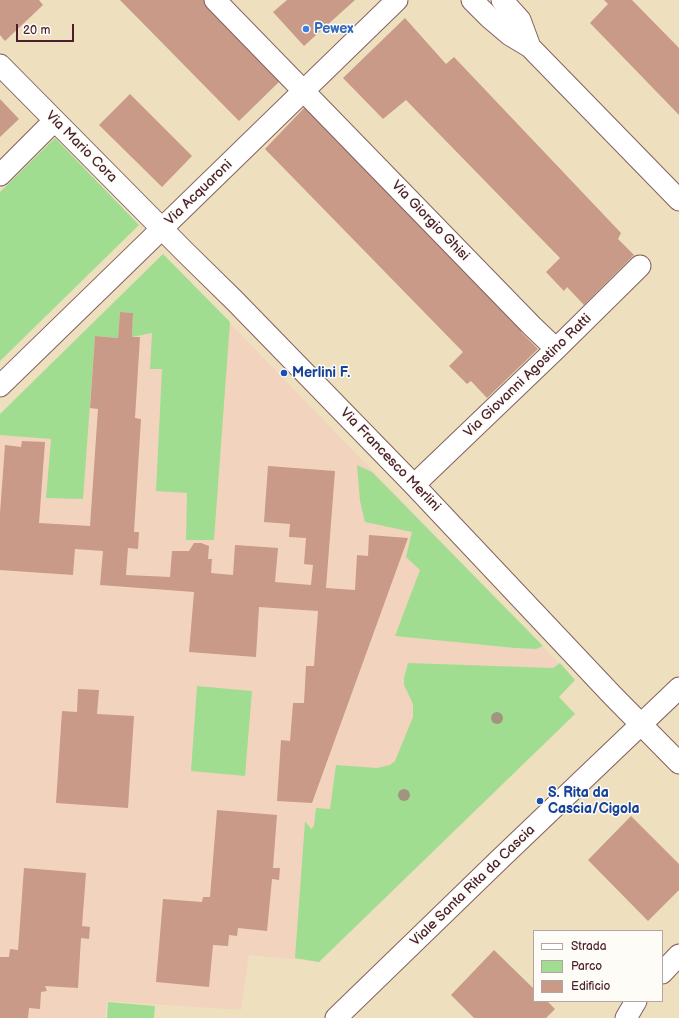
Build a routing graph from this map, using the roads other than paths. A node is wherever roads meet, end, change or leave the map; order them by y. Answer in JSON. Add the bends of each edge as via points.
{"nodes":[{"id":1,"x":215,"y":0,"type":"edge"},
{"id":2,"x":397,"y":0,"type":"edge"},
{"id":3,"x":472,"y":0,"type":"edge"},
{"id":4,"x":502,"y":0,"type":"edge"},
{"id":5,"x":530,"y":47,"type":"junction"},
{"id":6,"x":0,"y":65,"type":"edge"},
{"id":7,"x":305,"y":91,"type":"junction"},
{"id":8,"x":54,"y":120,"type":"junction"},
{"id":9,"x":0,"y":175,"type":"edge"},
{"id":10,"x":679,"y":200,"type":"edge"},
{"id":11,"x":162,"y":229,"type":"junction"},
{"id":12,"x":640,"y":266,"type":"dead end"},
{"id":13,"x":556,"y":349,"type":"junction"},
{"id":14,"x":0,"y":386,"type":"edge"},
{"id":15,"x":414,"y":485,"type":"junction"},
{"id":16,"x":679,"y":688,"type":"edge"},
{"id":17,"x":641,"y":725,"type":"junction"},
{"id":18,"x":679,"y":763,"type":"edge"},
{"id":19,"x":679,"y":955,"type":"edge"},
{"id":20,"x":663,"y":972,"type":"edge"},
{"id":21,"x":635,"y":1002,"type":"edge"},
{"id":22,"x":336,"y":1018,"type":"edge"},
{"id":23,"x":626,"y":1018,"type":"edge"}],
"edges":[{"from":1,"to":7,"type":"street","name":"Via Giorgio Ghisi"},
{"from":2,"to":7,"type":"street","name":"Via Acquaroni"},
{"from":3,"to":5,"type":"street","via":[[510,36]]},
{"from":4,"to":5,"type":"street","via":[[520,20]]},
{"from":5,"to":10,"type":"street"},
{"from":6,"to":8,"type":"street","name":"Via Mario Cora"},
{"from":7,"to":11,"type":"street","name":"Via Acquaroni"},
{"from":7,"to":13,"type":"street","name":"Via Giorgio Ghisi"},
{"from":8,"to":9,"type":"street"},
{"from":8,"to":11,"type":"street","name":"Via Mario Cora"},
{"from":11,"to":14,"type":"street","name":"Via Acquaroni"},
{"from":11,"to":15,"type":"street","name":"Via Francesco Merlini"},
{"from":12,"to":13,"type":"street","name":"Via Giovanni Agostino Ratti"},
{"from":13,"to":15,"type":"street","name":"Via Giovanni Agostino Ratti"},
{"from":15,"to":17,"type":"street","name":"Via Francesco Merlini"},
{"from":16,"to":17,"type":"street","name":"Viale Santa Rita da Cascia"},
{"from":17,"to":18,"type":"street","name":"Via Francesco Merlini"},
{"from":17,"to":22,"type":"street","name":"Viale Santa Rita da Cascia"},
{"from":19,"to":20,"type":"street"},
{"from":21,"to":23,"type":"street"}]}
